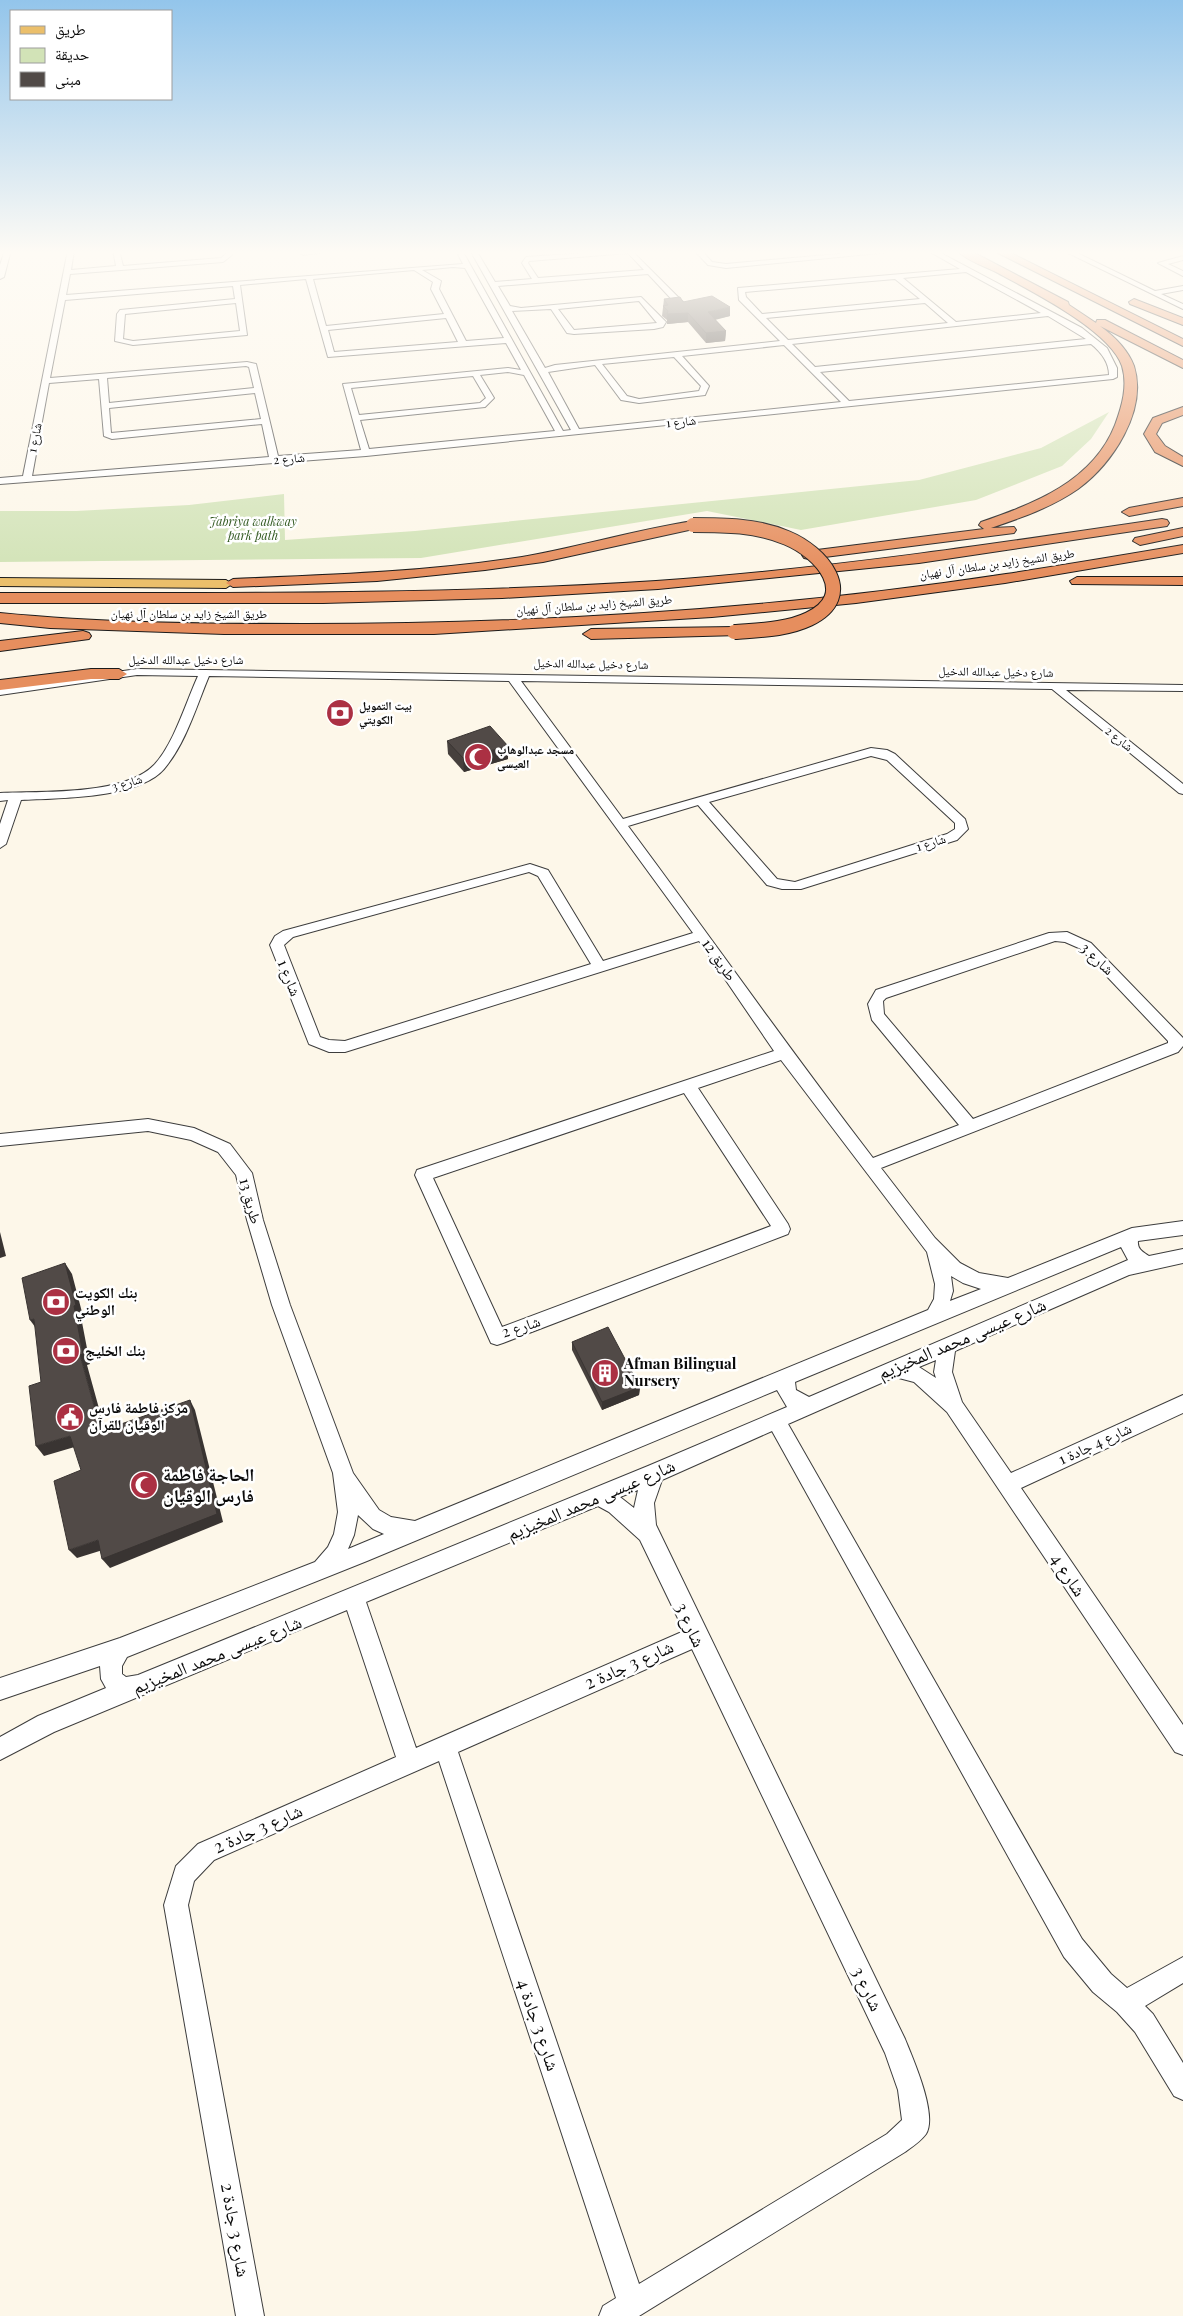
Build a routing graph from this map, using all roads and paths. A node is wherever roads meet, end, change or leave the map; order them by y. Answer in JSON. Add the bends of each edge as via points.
{"nodes":[{"id":1,"x":50,"y":358,"type":"edge"},
{"id":2,"x":520,"y":358,"type":"edge"},
{"id":3,"x":536,"y":358,"type":"edge"},
{"id":4,"x":647,"y":358,"type":"edge"},
{"id":5,"x":680,"y":358,"type":"edge"},
{"id":6,"x":803,"y":358,"type":"edge"},
{"id":7,"x":929,"y":358,"type":"edge"},
{"id":8,"x":1110,"y":358,"type":"edge"},
{"id":9,"x":1124,"y":358,"type":"edge"},
{"id":10,"x":1170,"y":358,"type":"edge"},
{"id":11,"x":598,"y":363,"type":"junction"},
{"id":12,"x":523,"y":364,"type":"junction"},
{"id":13,"x":1183,"y":365,"type":"edge"},
{"id":14,"x":541,"y":367,"type":"junction"},
{"id":15,"x":508,"y":370,"type":"junction"},
{"id":16,"x":814,"y":370,"type":"junction"},
{"id":17,"x":475,"y":373,"type":"junction"},
{"id":18,"x":528,"y":373,"type":"junction"},
{"id":19,"x":103,"y":375,"type":"junction"},
{"id":20,"x":46,"y":381,"type":"junction"},
{"id":21,"x":256,"y":390,"type":"junction"},
{"id":22,"x":848,"y":405,"type":"junction"},
{"id":23,"x":105,"y":406,"type":"junction"},
{"id":24,"x":1183,"y":411,"type":"edge"},
{"id":25,"x":355,"y":418,"type":"junction"},
{"id":26,"x":263,"y":421,"type":"junction"},
{"id":27,"x":577,"y":433,"type":"junction"},
{"id":28,"x":561,"y":434,"type":"junction"},
{"id":29,"x":366,"y":453,"type":"junction"},
{"id":30,"x":274,"y":460,"type":"junction"},
{"id":31,"x":1183,"y":462,"type":"edge"},
{"id":32,"x":27,"y":479,"type":"junction"},
{"id":33,"x":0,"y":481,"type":"edge"},
{"id":34,"x":1183,"y":503,"type":"edge"},
{"id":35,"x":1113,"y":515,"type":"dead end"},
{"id":36,"x":1183,"y":518,"type":"edge"},
{"id":37,"x":1022,"y":528,"type":"dead end"},
{"id":38,"x":1183,"y":532,"type":"edge"},
{"id":39,"x":1068,"y":537,"type":"junction"},
{"id":40,"x":935,"y":538,"type":"junction"},
{"id":41,"x":1183,"y":550,"type":"edge"},
{"id":42,"x":0,"y":581,"type":"edge"},
{"id":43,"x":879,"y":581,"type":"junction"},
{"id":44,"x":1183,"y":581,"type":"edge"},
{"id":45,"x":226,"y":584,"type":"junction"},
{"id":46,"x":936,"y":590,"type":"junction"},
{"id":47,"x":0,"y":598,"type":"edge"},
{"id":48,"x":475,"y":611,"type":"dead end"},
{"id":49,"x":326,"y":614,"type":"dead end"},
{"id":50,"x":661,"y":614,"type":"junction"},
{"id":51,"x":0,"y":616,"type":"edge"},
{"id":52,"x":177,"y":628,"type":"junction"},
{"id":53,"x":434,"y":629,"type":"junction"},
{"id":54,"x":48,"y":639,"type":"junction"},
{"id":55,"x":0,"y":646,"type":"edge"},
{"id":56,"x":0,"y":654,"type":"edge"},
{"id":57,"x":205,"y":673,"type":"junction"},
{"id":58,"x":119,"y":674,"type":"junction"},
{"id":59,"x":511,"y":676,"type":"junction"},
{"id":60,"x":0,"y":685,"type":"edge"},
{"id":61,"x":1056,"y":687,"type":"junction"},
{"id":62,"x":1183,"y":688,"type":"edge"},
{"id":63,"x":0,"y":692,"type":"edge"},
{"id":64,"x":1183,"y":790,"type":"edge"},
{"id":65,"x":16,"y":795,"type":"junction"},
{"id":66,"x":0,"y":796,"type":"edge"},
{"id":67,"x":701,"y":801,"type":"junction"},
{"id":68,"x":619,"y":824,"type":"junction"},
{"id":69,"x":0,"y":844,"type":"edge"},
{"id":70,"x":702,"y":935,"type":"junction"},
{"id":71,"x":600,"y":966,"type":"junction"},
{"id":72,"x":784,"y":1053,"type":"junction"},
{"id":73,"x":688,"y":1086,"type":"junction"},
{"id":74,"x":969,"y":1126,"type":"junction"},
{"id":75,"x":0,"y":1140,"type":"edge"},
{"id":76,"x":869,"y":1166,"type":"junction"},
{"id":77,"x":1183,"y":1228,"type":"edge"},
{"id":78,"x":1132,"y":1235,"type":"junction"},
{"id":79,"x":929,"y":1243,"type":"junction"},
{"id":80,"x":1086,"y":1253,"type":"junction"},
{"id":81,"x":1183,"y":1256,"type":"edge"},
{"id":82,"x":1146,"y":1263,"type":"junction"},
{"id":83,"x":1110,"y":1275,"type":"junction"},
{"id":84,"x":1009,"y":1284,"type":"junction"},
{"id":85,"x":935,"y":1314,"type":"junction"},
{"id":86,"x":947,"y":1346,"type":"junction"},
{"id":87,"x":894,"y":1369,"type":"junction"},
{"id":88,"x":788,"y":1376,"type":"junction"},
{"id":89,"x":1183,"y":1404,"type":"edge"},
{"id":90,"x":809,"y":1406,"type":"junction"},
{"id":91,"x":954,"y":1406,"type":"junction"},
{"id":92,"x":776,"y":1421,"type":"junction"},
{"id":93,"x":655,"y":1473,"type":"junction"},
{"id":94,"x":344,"y":1474,"type":"junction"},
{"id":95,"x":1007,"y":1485,"type":"junction"},
{"id":96,"x":598,"y":1496,"type":"junction"},
{"id":97,"x":418,"y":1531,"type":"junction"},
{"id":98,"x":648,"y":1534,"type":"junction"},
{"id":99,"x":321,"y":1570,"type":"junction"},
{"id":100,"x":354,"y":1599,"type":"junction"},
{"id":101,"x":696,"y":1636,"type":"junction"},
{"id":102,"x":120,"y":1649,"type":"junction"},
{"id":103,"x":139,"y":1686,"type":"junction"},
{"id":104,"x":0,"y":1689,"type":"edge"},
{"id":105,"x":1183,"y":1744,"type":"edge"},
{"id":106,"x":445,"y":1746,"type":"junction"},
{"id":107,"x":0,"y":1750,"type":"edge"},
{"id":108,"x":410,"y":1761,"type":"junction"},
{"id":109,"x":1183,"y":1969,"type":"edge"},
{"id":110,"x":1126,"y":2003,"type":"junction"},
{"id":111,"x":1183,"y":2087,"type":"edge"},
{"id":112,"x":622,"y":2310,"type":"edge"},
{"id":113,"x":250,"y":2316,"type":"edge"}],
"edges":[{"from":1,"to":20,"type":"street","name":"شارع 1"},
{"from":2,"to":12,"type":"street"},
{"from":3,"to":14,"type":"street"},
{"from":4,"to":11,"type":"street"},
{"from":5,"to":11,"type":"street","via":[[705,386],[702,393],[629,400],[624,398]]},
{"from":6,"to":16,"type":"street"},
{"from":7,"to":16,"type":"street"},
{"from":8,"to":22,"type":"street","name":"شارع 1","via":[[1113,377]]},
{"from":9,"to":40,"type":"highway","via":[[1130,378],[1130,394],[1121,428],[1086,476],[1060,496],[1022,514]]},
{"from":10,"to":13,"type":"highway"},
{"from":11,"to":14,"type":"street"},
{"from":12,"to":15,"type":"street"},
{"from":12,"to":18,"type":"street"},
{"from":14,"to":27,"type":"street"},
{"from":15,"to":17,"type":"street"},
{"from":15,"to":18,"type":"street"},
{"from":16,"to":22,"type":"street"},
{"from":17,"to":25,"type":"street","via":[[346,386]]},
{"from":17,"to":25,"type":"street","via":[[490,398],[482,405]]},
{"from":18,"to":28,"type":"street"},
{"from":19,"to":20,"type":"street"},
{"from":19,"to":21,"type":"street","via":[[247,364],[253,366]]},
{"from":19,"to":23,"type":"street"},
{"from":20,"to":32,"type":"street","name":"شارع 1"},
{"from":21,"to":23,"type":"street"},
{"from":21,"to":26,"type":"street"},
{"from":22,"to":27,"type":"street","name":"شارع 1"},
{"from":23,"to":26,"type":"street","via":[[107,434],[112,436]]},
{"from":24,"to":31,"type":"highway","via":[[1159,420],[1150,434],[1160,449]]},
{"from":25,"to":29,"type":"street"},
{"from":26,"to":30,"type":"street"},
{"from":27,"to":28,"type":"street","name":"شارع 2"},
{"from":28,"to":29,"type":"street","name":"شارع 2"},
{"from":29,"to":30,"type":"street","name":"شارع 2"},
{"from":30,"to":32,"type":"street","name":"شارع 2"},
{"from":32,"to":33,"type":"street","name":"شارع 2"},
{"from":34,"to":35,"type":"highway"},
{"from":34,"to":39,"type":"highway"},
{"from":36,"to":39,"type":"highway","name":"طريق الشيخ زايد بن سلطان آل نهيان"},
{"from":37,"to":40,"type":"highway"},
{"from":38,"to":43,"type":"highway","name":"طريق الشيخ زايد بن سلطان آل نهيان","via":[[1047,558]]},
{"from":39,"to":47,"type":"highway","name":"طريق الشيخ زايد بن سلطان آل نهيان","via":[[824,570],[604,588],[332,598]]},
{"from":40,"to":45,"type":"highway","via":[[764,561],[644,572],[444,582]]},
{"from":41,"to":46,"type":"highway"},
{"from":42,"to":45,"type":"main road"},
{"from":43,"to":48,"type":"highway","name":"طريق الشيخ زايد بن سلطان آل نهيان","via":[[707,597]]},
{"from":43,"to":50,"type":"highway","via":[[803,596]]},
{"from":44,"to":46,"type":"highway","via":[[1096,580]]},
{"from":45,"to":53,"type":"highway","bridge":true,"via":[[378,577],[480,567],[559,554],[693,525],[748,528],[784,537],[813,552],[830,572],[833,581],[833,593],[820,612],[792,625],[734,632],[521,634]]},
{"from":46,"to":50,"type":"highway"},
{"from":49,"to":51,"type":"highway","name":"طريق الشيخ زايد بن سلطان آل نهيان"},
{"from":50,"to":53,"type":"highway"},
{"from":51,"to":52,"type":"highway"},
{"from":52,"to":53,"type":"highway"},
{"from":52,"to":54,"type":"highway"},
{"from":54,"to":55,"type":"highway"},
{"from":54,"to":56,"type":"highway"},
{"from":57,"to":58,"type":"street","name":"شارع دخيل عبدالله الدخيل"},
{"from":57,"to":59,"type":"street","name":"شارع دخيل عبدالله الدخيل"},
{"from":57,"to":65,"type":"street","name":"شارع 3","via":[[165,759],[151,775],[118,787]]},
{"from":58,"to":60,"type":"highway","via":[[91,674]]},
{"from":58,"to":63,"type":"street","name":"شارع دخيل عبدالله الدخيل","via":[[30,690]]},
{"from":59,"to":61,"type":"street","name":"شارع دخيل عبدالله الدخيل"},
{"from":59,"to":68,"type":"street","name":"طريق 12"},
{"from":61,"to":62,"type":"street","name":"شارع دخيل عبدالله الدخيل"},
{"from":61,"to":64,"type":"street","name":"شارع 2"},
{"from":65,"to":66,"type":"street","name":"شارع 3"},
{"from":65,"to":69,"type":"street"},
{"from":67,"to":67,"type":"street","name":"شارع 1","via":[[879,752],[891,757],[962,827],[952,837],[796,886],[782,886],[772,882]]},
{"from":67,"to":68,"type":"street","name":"شارع 1"},
{"from":68,"to":70,"type":"street","name":"طريق 12"},
{"from":70,"to":71,"type":"street","name":"شارع 1"},
{"from":70,"to":72,"type":"street","name":"طريق 12"},
{"from":71,"to":71,"type":"street","name":"شارع 1","via":[[334,1047],[314,1040],[277,945],[288,934],[530,868],[543,873]]},
{"from":72,"to":73,"type":"street","name":"شارع 2"},
{"from":72,"to":76,"type":"street","name":"طريق 12"},
{"from":73,"to":73,"type":"street","name":"شارع 2","via":[[424,1175],[497,1337],[782,1229]]},
{"from":74,"to":74,"type":"street","name":"شارع 3","via":[[1173,1048],[1176,1039],[1086,946],[1067,937],[1054,936],[881,994],[876,998],[874,1007],[878,1016]]},
{"from":74,"to":76,"type":"street","name":"شارع 3"},
{"from":75,"to":94,"type":"street","name":"طريق 13","via":[[148,1125],[194,1134],[224,1148],[244,1173],[254,1220],[281,1305]]},
{"from":76,"to":79,"type":"street","name":"طريق 12"},
{"from":77,"to":78,"type":"street","name":"شارع عيسى محمد المخيزيم"},
{"from":78,"to":80,"type":"street","name":"شارع عيسى محمد المخيزيم"},
{"from":78,"to":82,"type":"street","via":[[1130,1250]]},
{"from":79,"to":84,"type":"street","name":"طريق 12","via":[[948,1264],[972,1280]]},
{"from":79,"to":85,"type":"street","name":"طريق 12","via":[[946,1281],[946,1294]]},
{"from":80,"to":83,"type":"street","via":[[1106,1259],[1112,1270]]},
{"from":80,"to":84,"type":"street","name":"شارع عيسى محمد المخيزيم"},
{"from":81,"to":82,"type":"street","name":"شارع عيسى محمد المخيزيم"},
{"from":82,"to":83,"type":"street","name":"شارع عيسى محمد المخيزيم"},
{"from":83,"to":86,"type":"street","name":"شارع عيسى محمد المخيزيم"},
{"from":84,"to":85,"type":"street","name":"شارع عيسى محمد المخيزيم"},
{"from":85,"to":88,"type":"street","name":"شارع عيسى محمد المخيزيم"},
{"from":86,"to":87,"type":"street","name":"شارع عيسى محمد المخيزيم"},
{"from":86,"to":91,"type":"street","name":"شارع 4","via":[[943,1372]]},
{"from":87,"to":90,"type":"street","name":"شارع عيسى محمد المخيزيم"},
{"from":87,"to":91,"type":"street","name":"شارع 4","via":[[919,1376]]},
{"from":88,"to":90,"type":"street","via":[[785,1389],[788,1396],[794,1402]]},
{"from":88,"to":97,"type":"street","name":"شارع عيسى محمد المخيزيم"},
{"from":89,"to":95,"type":"street","name":"شارع 4 جادة 1"},
{"from":90,"to":92,"type":"street","name":"شارع عيسى محمد المخيزيم"},
{"from":91,"to":95,"type":"street","name":"شارع 4"},
{"from":92,"to":93,"type":"street","name":"شارع عيسى محمد المخيزيم"},
{"from":92,"to":110,"type":"street","via":[[1073,1948],[1102,1982]]},
{"from":93,"to":96,"type":"street","name":"شارع عيسى محمد المخيزيم"},
{"from":93,"to":98,"type":"street","name":"شارع 3","via":[[644,1494],[643,1514]]},
{"from":94,"to":97,"type":"street","name":"طريق 13","via":[[364,1508],[378,1523],[394,1530]]},
{"from":94,"to":99,"type":"street","name":"طريق 13","via":[[348,1512],[344,1535]]},
{"from":95,"to":105,"type":"street","name":"شارع 4"},
{"from":96,"to":98,"type":"street","name":"شارع 3","via":[[616,1504]]},
{"from":96,"to":100,"type":"street","name":"شارع عيسى محمد المخيزيم"},
{"from":97,"to":99,"type":"street","name":"شارع عيسى محمد المخيزيم"},
{"from":98,"to":101,"type":"street","name":"شارع 3"},
{"from":99,"to":102,"type":"street","name":"شارع عيسى محمد المخيزيم"},
{"from":100,"to":103,"type":"street","name":"شارع عيسى محمد المخيزيم"},
{"from":100,"to":108,"type":"street"},
{"from":101,"to":106,"type":"street","name":"شارع 3 جادة 2"},
{"from":101,"to":112,"type":"street","name":"شارع 3","via":[[896,2048],[911,2090],[916,2125],[896,2143]]},
{"from":102,"to":103,"type":"street","via":[[111,1664],[112,1679],[123,1688]]},
{"from":102,"to":104,"type":"street","name":"شارع عيسى محمد المخيزيم"},
{"from":103,"to":107,"type":"street","name":"شارع عيسى محمد المخيزيم","via":[[46,1724]]},
{"from":106,"to":108,"type":"street","name":"شارع 3 جادة 2"},
{"from":106,"to":112,"type":"street","name":"شارع 3 جادة 4"},
{"from":108,"to":113,"type":"street","name":"شارع 3 جادة 2","via":[[206,1852],[184,1874],[176,1905]]},
{"from":109,"to":110,"type":"street"},
{"from":110,"to":111,"type":"street","via":[[1144,2023]]}]}
